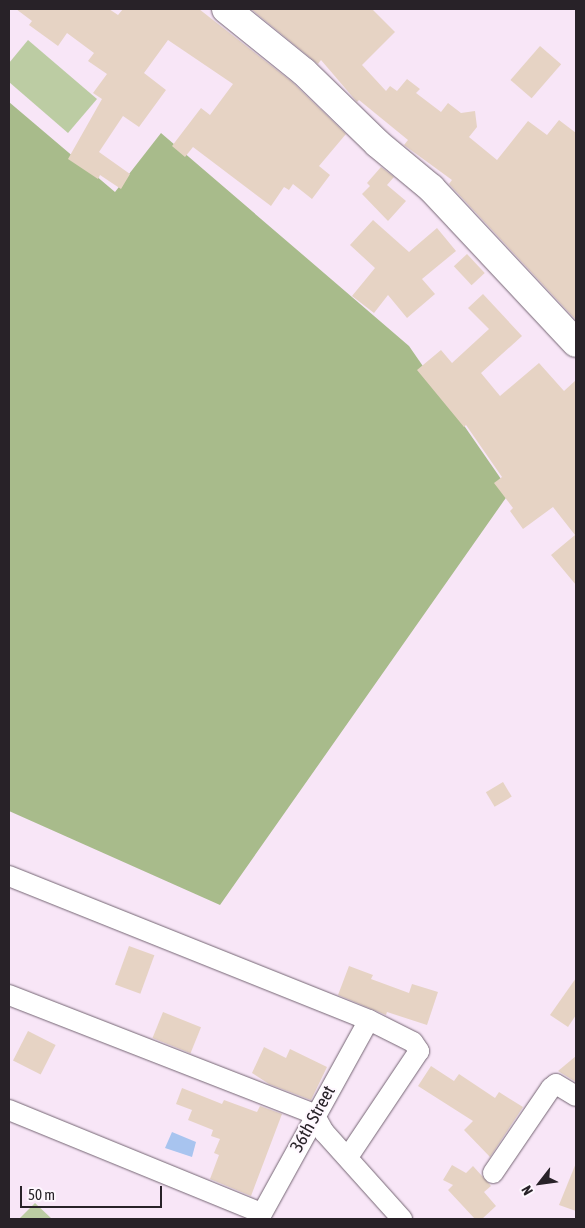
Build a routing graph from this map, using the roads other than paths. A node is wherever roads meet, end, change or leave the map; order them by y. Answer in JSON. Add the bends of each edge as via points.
{"nodes":[{"id":1,"x":226,"y":9,"type":"edge"},
{"id":2,"x":576,"y":343,"type":"edge"},
{"id":3,"x":9,"y":876,"type":"edge"},
{"id":4,"x":9,"y":995,"type":"edge"},
{"id":5,"x":369,"y":1020,"type":"junction"},
{"id":6,"x":576,"y":1096,"type":"edge"},
{"id":7,"x":9,"y":1110,"type":"edge"},
{"id":8,"x":314,"y":1114,"type":"junction"},
{"id":9,"x":348,"y":1157,"type":"junction"},
{"id":10,"x":493,"y":1173,"type":"dead end"},
{"id":11,"x":261,"y":1216,"type":"edge"},
{"id":12,"x":394,"y":1216,"type":"edge"}],
"edges":[{"from":1,"to":2,"type":"street","via":[[304,72],[378,144],[431,188]]},
{"from":3,"to":5,"type":"street"},
{"from":4,"to":8,"type":"street"},
{"from":5,"to":8,"type":"street","name":"36th Street"},
{"from":5,"to":9,"type":"street","via":[[414,1042],[419,1051]]},
{"from":6,"to":10,"type":"street","via":[[556,1084]]},
{"from":7,"to":11,"type":"street"},
{"from":8,"to":9,"type":"street","via":[[324,1132]]},
{"from":8,"to":11,"type":"street","name":"36th Street"},
{"from":9,"to":12,"type":"street"}]}
